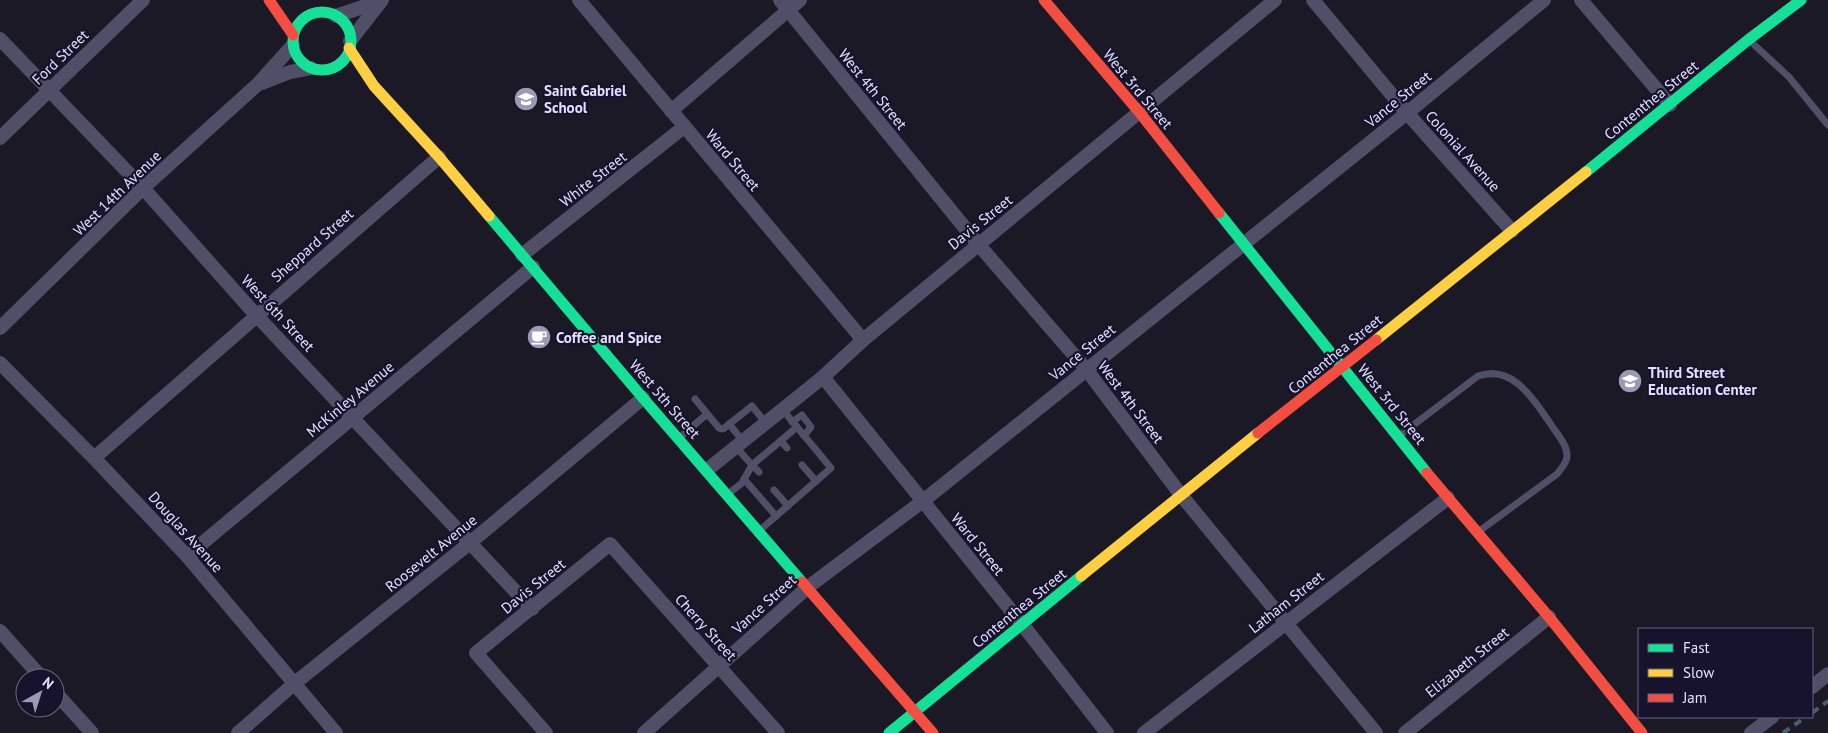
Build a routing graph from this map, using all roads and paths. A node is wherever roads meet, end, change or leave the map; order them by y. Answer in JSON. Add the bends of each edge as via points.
{"nodes":[{"id":1,"x":143,"y":0,"type":"edge"},
{"id":2,"x":270,"y":0,"type":"edge"},
{"id":3,"x":579,"y":0,"type":"edge"},
{"id":4,"x":800,"y":0,"type":"edge"},
{"id":5,"x":1044,"y":0,"type":"edge"},
{"id":6,"x":1275,"y":0,"type":"edge"},
{"id":7,"x":1313,"y":0,"type":"edge"},
{"id":8,"x":1544,"y":0,"type":"edge"},
{"id":9,"x":1582,"y":0,"type":"edge"},
{"id":10,"x":1801,"y":0,"type":"edge"},
{"id":11,"x":381,"y":1,"type":"edge"},
{"id":12,"x":784,"y":5,"type":"edge"},
{"id":13,"x":310,"y":14,"type":"junction"},
{"id":14,"x":336,"y":16,"type":"junction"},
{"id":15,"x":0,"y":39,"type":"edge"},
{"id":16,"x":293,"y":40,"type":"junction"},
{"id":17,"x":1748,"y":40,"type":"junction"},
{"id":18,"x":350,"y":44,"type":"junction"},
{"id":19,"x":311,"y":68,"type":"junction"},
{"id":20,"x":358,"y":79,"type":"dead end"},
{"id":21,"x":258,"y":84,"type":"junction"},
{"id":22,"x":374,"y":86,"type":"junction"},
{"id":23,"x":49,"y":91,"type":"junction"},
{"id":24,"x":1670,"y":105,"type":"junction"},
{"id":25,"x":672,"y":111,"type":"junction"},
{"id":26,"x":1407,"y":112,"type":"junction"},
{"id":27,"x":1140,"y":113,"type":"junction"},
{"id":28,"x":1828,"y":125,"type":"edge"},
{"id":29,"x":684,"y":128,"type":"junction"},
{"id":30,"x":0,"y":138,"type":"edge"},
{"id":31,"x":439,"y":157,"type":"junction"},
{"id":32,"x":143,"y":188,"type":"junction"},
{"id":33,"x":1512,"y":231,"type":"junction"},
{"id":34,"x":978,"y":244,"type":"junction"},
{"id":35,"x":1243,"y":244,"type":"junction"},
{"id":36,"x":522,"y":256,"type":"junction"},
{"id":37,"x":533,"y":268,"type":"junction"},
{"id":38,"x":256,"y":315,"type":"junction"},
{"id":39,"x":0,"y":328,"type":"edge"},
{"id":40,"x":863,"y":340,"type":"junction"},
{"id":41,"x":0,"y":363,"type":"edge"},
{"id":42,"x":1342,"y":368,"type":"junction"},
{"id":43,"x":1086,"y":370,"type":"junction"},
{"id":44,"x":823,"y":377,"type":"junction"},
{"id":45,"x":644,"y":398,"type":"junction"},
{"id":46,"x":695,"y":399,"type":"dead end"},
{"id":47,"x":782,"y":409,"type":"junction"},
{"id":48,"x":707,"y":414,"type":"junction"},
{"id":49,"x":354,"y":417,"type":"junction"},
{"id":50,"x":765,"y":422,"type":"junction"},
{"id":51,"x":729,"y":424,"type":"junction"},
{"id":52,"x":795,"y":424,"type":"junction"},
{"id":53,"x":804,"y":436,"type":"junction"},
{"id":54,"x":1398,"y":436,"type":"junction"},
{"id":55,"x":678,"y":438,"type":"junction"},
{"id":56,"x":781,"y":441,"type":"junction"},
{"id":57,"x":740,"y":444,"type":"junction"},
{"id":58,"x":787,"y":448,"type":"dead end"},
{"id":59,"x":94,"y":458,"type":"junction"},
{"id":60,"x":752,"y":464,"type":"junction"},
{"id":61,"x":802,"y":465,"type":"dead end"},
{"id":62,"x":707,"y":470,"type":"junction"},
{"id":63,"x":759,"y":472,"type":"dead end"},
{"id":64,"x":744,"y":478,"type":"junction"},
{"id":65,"x":816,"y":481,"type":"junction"},
{"id":66,"x":774,"y":490,"type":"dead end"},
{"id":67,"x":728,"y":494,"type":"junction"},
{"id":68,"x":1181,"y":495,"type":"junction"},
{"id":69,"x":1448,"y":498,"type":"junction"},
{"id":70,"x":923,"y":501,"type":"junction"},
{"id":71,"x":788,"y":506,"type":"junction"},
{"id":72,"x":776,"y":516,"type":"junction"},
{"id":73,"x":759,"y":531,"type":"junction"},
{"id":74,"x":1478,"y":533,"type":"junction"},
{"id":75,"x":471,"y":542,"type":"junction"},
{"id":76,"x":610,"y":544,"type":"joint"},
{"id":77,"x":188,"y":556,"type":"junction"},
{"id":78,"x":808,"y":587,"type":"junction"},
{"id":79,"x":532,"y":608,"type":"junction"},
{"id":80,"x":1549,"y":617,"type":"junction"},
{"id":81,"x":1286,"y":623,"type":"junction"},
{"id":82,"x":1022,"y":624,"type":"junction"},
{"id":83,"x":0,"y":631,"type":"edge"},
{"id":84,"x":719,"y":666,"type":"junction"},
{"id":85,"x":33,"y":668,"type":"edge"},
{"id":86,"x":1828,"y":674,"type":"edge"},
{"id":87,"x":295,"y":683,"type":"junction"},
{"id":88,"x":1813,"y":686,"type":"edge"},
{"id":89,"x":65,"y":703,"type":"edge"},
{"id":90,"x":915,"y":712,"type":"junction"},
{"id":91,"x":1771,"y":718,"type":"edge"},
{"id":92,"x":92,"y":733,"type":"edge"},
{"id":93,"x":238,"y":733,"type":"edge"},
{"id":94,"x":336,"y":733,"type":"edge"},
{"id":95,"x":546,"y":733,"type":"edge"},
{"id":96,"x":644,"y":733,"type":"edge"},
{"id":97,"x":778,"y":733,"type":"edge"},
{"id":98,"x":889,"y":733,"type":"edge"},
{"id":99,"x":933,"y":733,"type":"edge"},
{"id":100,"x":1107,"y":733,"type":"edge"},
{"id":101,"x":1144,"y":733,"type":"edge"},
{"id":102,"x":1376,"y":733,"type":"edge"},
{"id":103,"x":1405,"y":733,"type":"edge"},
{"id":104,"x":1642,"y":733,"type":"edge"},
{"id":105,"x":1751,"y":733,"type":"edge"}],
"edges":[{"from":1,"to":23,"type":"street","name":"Ford Street"},
{"from":2,"to":13,"type":"street"},
{"from":2,"to":16,"type":"street"},
{"from":3,"to":25,"type":"street","name":"Ward Street"},
{"from":4,"to":12,"type":"street"},
{"from":5,"to":27,"type":"street","name":"West 3rd Street"},
{"from":6,"to":27,"type":"street","name":"Davis Street"},
{"from":7,"to":26,"type":"street","name":"Colonial Avenue"},
{"from":8,"to":26,"type":"street","name":"Vance Street"},
{"from":9,"to":24,"type":"street"},
{"from":10,"to":17,"type":"street","name":"Contenthea Street"},
{"from":11,"to":14,"type":"street"},
{"from":11,"to":18,"type":"street"},
{"from":12,"to":25,"type":"street"},
{"from":12,"to":34,"type":"street","name":"West 4th Street"},
{"from":13,"to":14,"type":"street","via":[[325,12]]},
{"from":13,"to":16,"type":"street","via":[[298,24]]},
{"from":14,"to":18,"type":"street","via":[[348,29]]},
{"from":15,"to":23,"type":"street","name":"West 6th Street"},
{"from":16,"to":19,"type":"street","via":[[299,59]]},
{"from":16,"to":21,"type":"street","name":"West 14th Avenue"},
{"from":17,"to":24,"type":"street","name":"Contenthea Street"},
{"from":17,"to":28,"type":"lane","via":[[1789,77]]},
{"from":18,"to":19,"type":"street","via":[[337,70]]},
{"from":18,"to":22,"type":"street","name":"West 5th Street"},
{"from":19,"to":21,"type":"street","name":"West 14th Avenue"},
{"from":20,"to":22,"type":"street","name":"West 5th Street"},
{"from":21,"to":32,"type":"street","name":"West 14th Avenue"},
{"from":22,"to":31,"type":"street","name":"West 5th Street"},
{"from":23,"to":30,"type":"street","name":"Ford Street"},
{"from":23,"to":32,"type":"street","name":"West 6th Street"},
{"from":24,"to":33,"type":"street","name":"Contenthea Street"},
{"from":25,"to":29,"type":"street","name":"Ward Street"},
{"from":26,"to":33,"type":"street","name":"Colonial Avenue"},
{"from":26,"to":35,"type":"street","name":"Vance Street"},
{"from":27,"to":34,"type":"street","name":"Davis Street"},
{"from":27,"to":35,"type":"street","name":"West 3rd Street"},
{"from":29,"to":36,"type":"street","name":"White Street"},
{"from":29,"to":40,"type":"street","name":"Ward Street"},
{"from":31,"to":36,"type":"street","name":"West 5th Street"},
{"from":31,"to":38,"type":"street","name":"Sheppard Street"},
{"from":32,"to":38,"type":"street","name":"West 6th Street"},
{"from":32,"to":39,"type":"street","name":"West 14th Avenue"},
{"from":33,"to":42,"type":"street","name":"Contenthea Street"},
{"from":34,"to":40,"type":"street","name":"Davis Street"},
{"from":34,"to":43,"type":"street","name":"West 4th Street"},
{"from":35,"to":42,"type":"street","name":"West 3rd Street"},
{"from":35,"to":43,"type":"street","name":"Vance Street"},
{"from":36,"to":37,"type":"street","name":"West 5th Street"},
{"from":37,"to":45,"type":"street","name":"West 5th Street"},
{"from":37,"to":49,"type":"street","name":"McKinley Avenue"},
{"from":38,"to":49,"type":"street","name":"West 6th Street"},
{"from":38,"to":59,"type":"street","name":"Sheppard Street"},
{"from":40,"to":44,"type":"street","name":"Davis Street"},
{"from":41,"to":59,"type":"street","name":"Douglas Avenue"},
{"from":42,"to":54,"type":"street","name":"West 3rd Street"},
{"from":42,"to":68,"type":"street","name":"Contenthea Street"},
{"from":43,"to":68,"type":"street","name":"West 4th Street"},
{"from":43,"to":70,"type":"street","name":"Vance Street"},
{"from":44,"to":47,"type":"street","name":"Davis Street"},
{"from":44,"to":70,"type":"street","name":"Ward Street"},
{"from":45,"to":55,"type":"street","name":"West 5th Street"},
{"from":45,"to":75,"type":"street","name":"Roosevelt Avenue"},
{"from":46,"to":48,"type":"lane"},
{"from":47,"to":50,"type":"street","name":"Davis Street"},
{"from":47,"to":52,"type":"lane"},
{"from":48,"to":51,"type":"lane","via":[[719,428]]},
{"from":48,"to":55,"type":"lane"},
{"from":49,"to":75,"type":"street","name":"West 6th Street"},
{"from":49,"to":77,"type":"street","name":"McKinley Avenue"},
{"from":50,"to":51,"type":"lane","via":[[752,406]]},
{"from":50,"to":57,"type":"street","name":"Davis Street"},
{"from":51,"to":57,"type":"lane"},
{"from":52,"to":53,"type":"lane"},
{"from":52,"to":53,"type":"lane","via":[[802,415],[811,427]]},
{"from":52,"to":56,"type":"lane"},
{"from":53,"to":65,"type":"lane","via":[[831,468]]},
{"from":54,"to":69,"type":"street","name":"West 3rd Street"},
{"from":54,"to":74,"type":"lane","via":[[1478,376],[1487,373],[1507,376],[1524,388],[1560,437],[1567,458],[1556,474]]},
{"from":55,"to":62,"type":"street","name":"West 5th Street"},
{"from":56,"to":58,"type":"lane"},
{"from":56,"to":60,"type":"lane"},
{"from":57,"to":60,"type":"lane"},
{"from":57,"to":62,"type":"street","name":"Davis Street"},
{"from":59,"to":77,"type":"street","name":"Douglas Avenue"},
{"from":60,"to":63,"type":"lane"},
{"from":60,"to":64,"type":"lane"},
{"from":61,"to":65,"type":"lane"},
{"from":62,"to":67,"type":"street","name":"West 5th Street"},
{"from":64,"to":67,"type":"lane"},
{"from":64,"to":72,"type":"lane"},
{"from":65,"to":71,"type":"lane"},
{"from":66,"to":71,"type":"lane"},
{"from":67,"to":73,"type":"street","name":"West 5th Street"},
{"from":68,"to":81,"type":"street","name":"West 4th Street"},
{"from":68,"to":82,"type":"street","name":"Contenthea Street"},
{"from":69,"to":74,"type":"street","name":"West 3rd Street"},
{"from":69,"to":81,"type":"street","name":"Latham Street"},
{"from":70,"to":78,"type":"street","name":"Vance Street"},
{"from":70,"to":82,"type":"street","name":"Ward Street"},
{"from":71,"to":72,"type":"lane"},
{"from":72,"to":73,"type":"lane"},
{"from":73,"to":78,"type":"street","name":"West 5th Street"},
{"from":74,"to":80,"type":"street","name":"West 3rd Street"},
{"from":75,"to":79,"type":"street","name":"West 6th Street"},
{"from":75,"to":87,"type":"street","name":"Roosevelt Avenue"},
{"from":76,"to":79,"type":"street","name":"Davis Street"},
{"from":76,"to":84,"type":"street","name":"Cherry Street"},
{"from":77,"to":87,"type":"street","name":"Douglas Avenue"},
{"from":78,"to":84,"type":"street","name":"Vance Street"},
{"from":78,"to":90,"type":"street","name":"West 5th Street"},
{"from":79,"to":95,"type":"street","name":"Davis Street","via":[[476,653]]},
{"from":80,"to":103,"type":"street","name":"Elizabeth Street"},
{"from":80,"to":104,"type":"street","name":"West 3rd Street"},
{"from":81,"to":101,"type":"street","name":"Latham Street"},
{"from":81,"to":102,"type":"street","name":"West 4th Street"},
{"from":82,"to":90,"type":"street","name":"Contenthea Street"},
{"from":82,"to":100,"type":"street","name":"Ward Street"},
{"from":83,"to":85,"type":"street"},
{"from":84,"to":96,"type":"street","name":"Vance Street"},
{"from":84,"to":97,"type":"street","name":"Cherry Street"},
{"from":86,"to":88,"type":"street"},
{"from":87,"to":93,"type":"street","name":"Roosevelt Avenue"},
{"from":87,"to":94,"type":"street","name":"Douglas Avenue"},
{"from":89,"to":92,"type":"street"},
{"from":90,"to":98,"type":"street","name":"Contenthea Street"},
{"from":90,"to":99,"type":"street","name":"West 5th Street"},
{"from":91,"to":105,"type":"street"}]}
